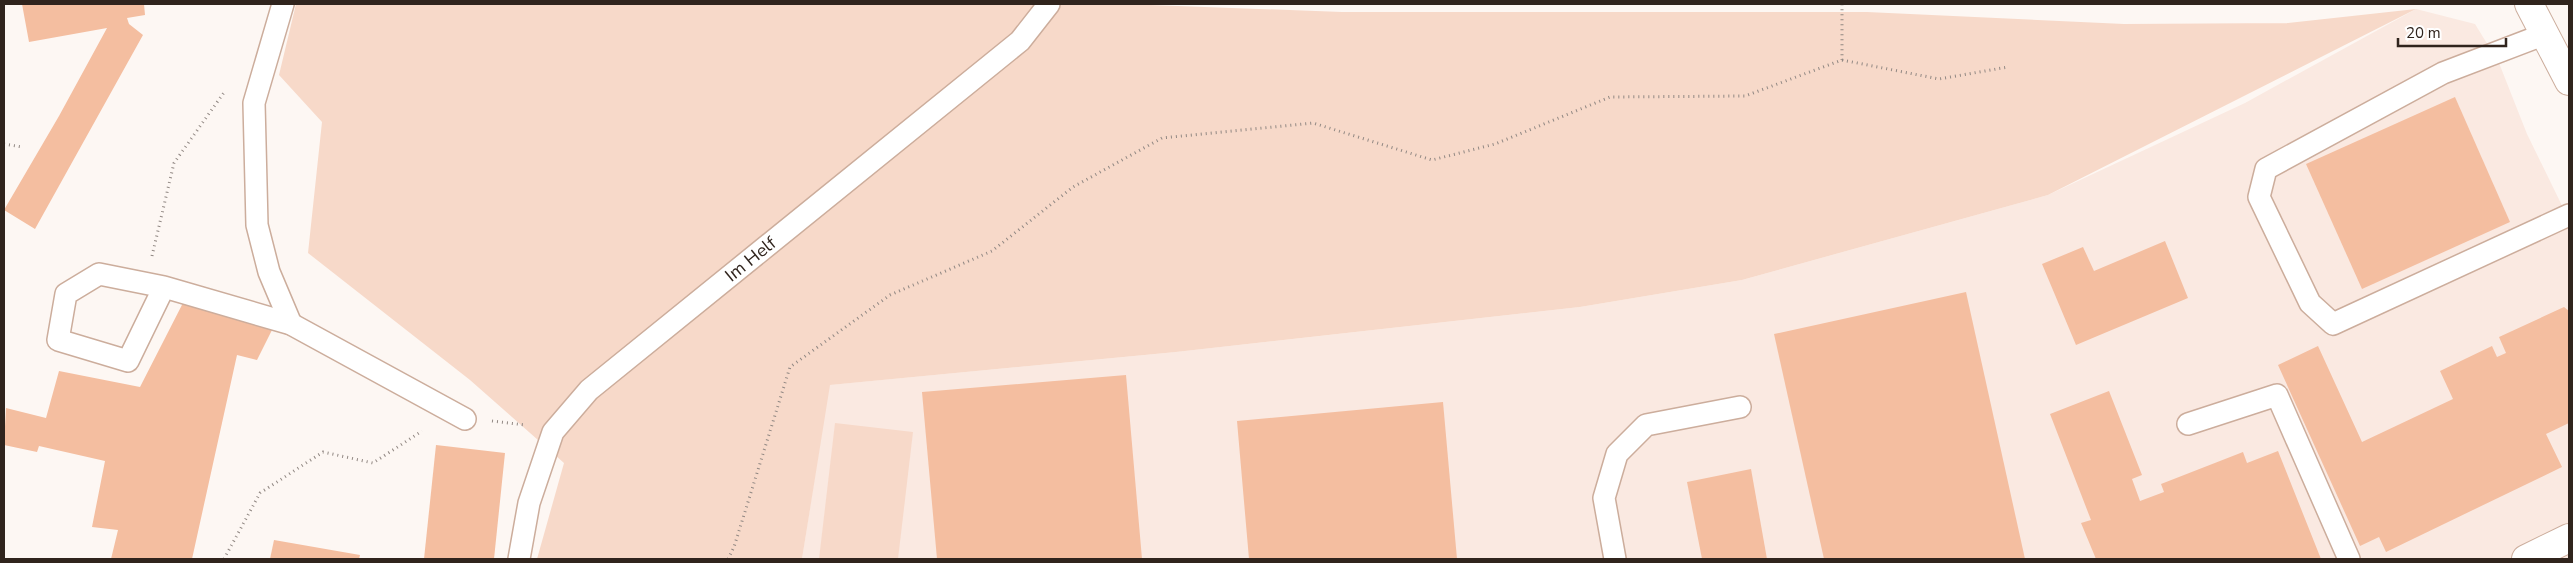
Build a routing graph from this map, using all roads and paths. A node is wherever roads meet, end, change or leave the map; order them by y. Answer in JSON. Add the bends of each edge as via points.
{"nodes":[{"id":1,"x":283,"y":4,"type":"edge"},
{"id":2,"x":1049,"y":4,"type":"edge"},
{"id":3,"x":1842,"y":4,"type":"edge"},
{"id":4,"x":2528,"y":4,"type":"edge"},
{"id":5,"x":2545,"y":34,"type":"junction"},
{"id":6,"x":1842,"y":60,"type":"junction"},
{"id":7,"x":2008,"y":67,"type":"dead end"},
{"id":8,"x":2569,"y":82,"type":"edge"},
{"id":9,"x":228,"y":88,"type":"dead end"},
{"id":10,"x":4,"y":144,"type":"edge"},
{"id":11,"x":22,"y":147,"type":"dead end"},
{"id":12,"x":2569,"y":215,"type":"edge"},
{"id":13,"x":155,"y":285,"type":"junction"},
{"id":14,"x":291,"y":324,"type":"junction"},
{"id":15,"x":1740,"y":407,"type":"dead end"},
{"id":16,"x":465,"y":419,"type":"junction"},
{"id":17,"x":2188,"y":424,"type":"dead end"},
{"id":18,"x":553,"y":432,"type":"junction"},
{"id":19,"x":2569,"y":538,"type":"edge"},
{"id":20,"x":224,"y":559,"type":"edge"},
{"id":21,"x":519,"y":559,"type":"edge"},
{"id":22,"x":728,"y":559,"type":"edge"},
{"id":23,"x":1615,"y":559,"type":"edge"},
{"id":24,"x":2349,"y":559,"type":"edge"},
{"id":25,"x":2526,"y":559,"type":"edge"}],
"edges":[{"from":1,"to":14,"type":"lane","via":[[254,103],[257,225],[269,272]]},
{"from":2,"to":18,"type":"lane","name":"Im Helf","via":[[1020,41],[634,351],[589,390]]},
{"from":3,"to":6,"type":"path"},
{"from":4,"to":5,"type":"street"},
{"from":5,"to":8,"type":"street"},
{"from":5,"to":12,"type":"lane","via":[[2443,73],[2266,168],[2259,197],[2310,303],[2333,324]]},
{"from":6,"to":7,"type":"path","via":[[1939,79]]},
{"from":6,"to":22,"type":"path","via":[[1745,96],[1610,97],[1495,144],[1432,160],[1313,123],[1162,138],[1073,187],[992,251],[890,295],[790,367]]},
{"from":9,"to":13,"type":"path","via":[[174,163]]},
{"from":10,"to":11,"type":"path"},
{"from":13,"to":13,"type":"lane","via":[[128,361],[58,340],[66,294],[99,274]]},
{"from":13,"to":14,"type":"lane"},
{"from":14,"to":16,"type":"lane"},
{"from":15,"to":23,"type":"lane","via":[[1646,424],[1617,454],[1604,498]]},
{"from":16,"to":18,"type":"path","via":[[515,422]]},
{"from":16,"to":20,"type":"path","via":[[417,432],[373,463],[323,452],[260,493]]},
{"from":17,"to":24,"type":"lane","via":[[2277,395]]},
{"from":18,"to":21,"type":"lane","name":"Im Helf","via":[[529,503]]},
{"from":19,"to":25,"type":"street"}]}
